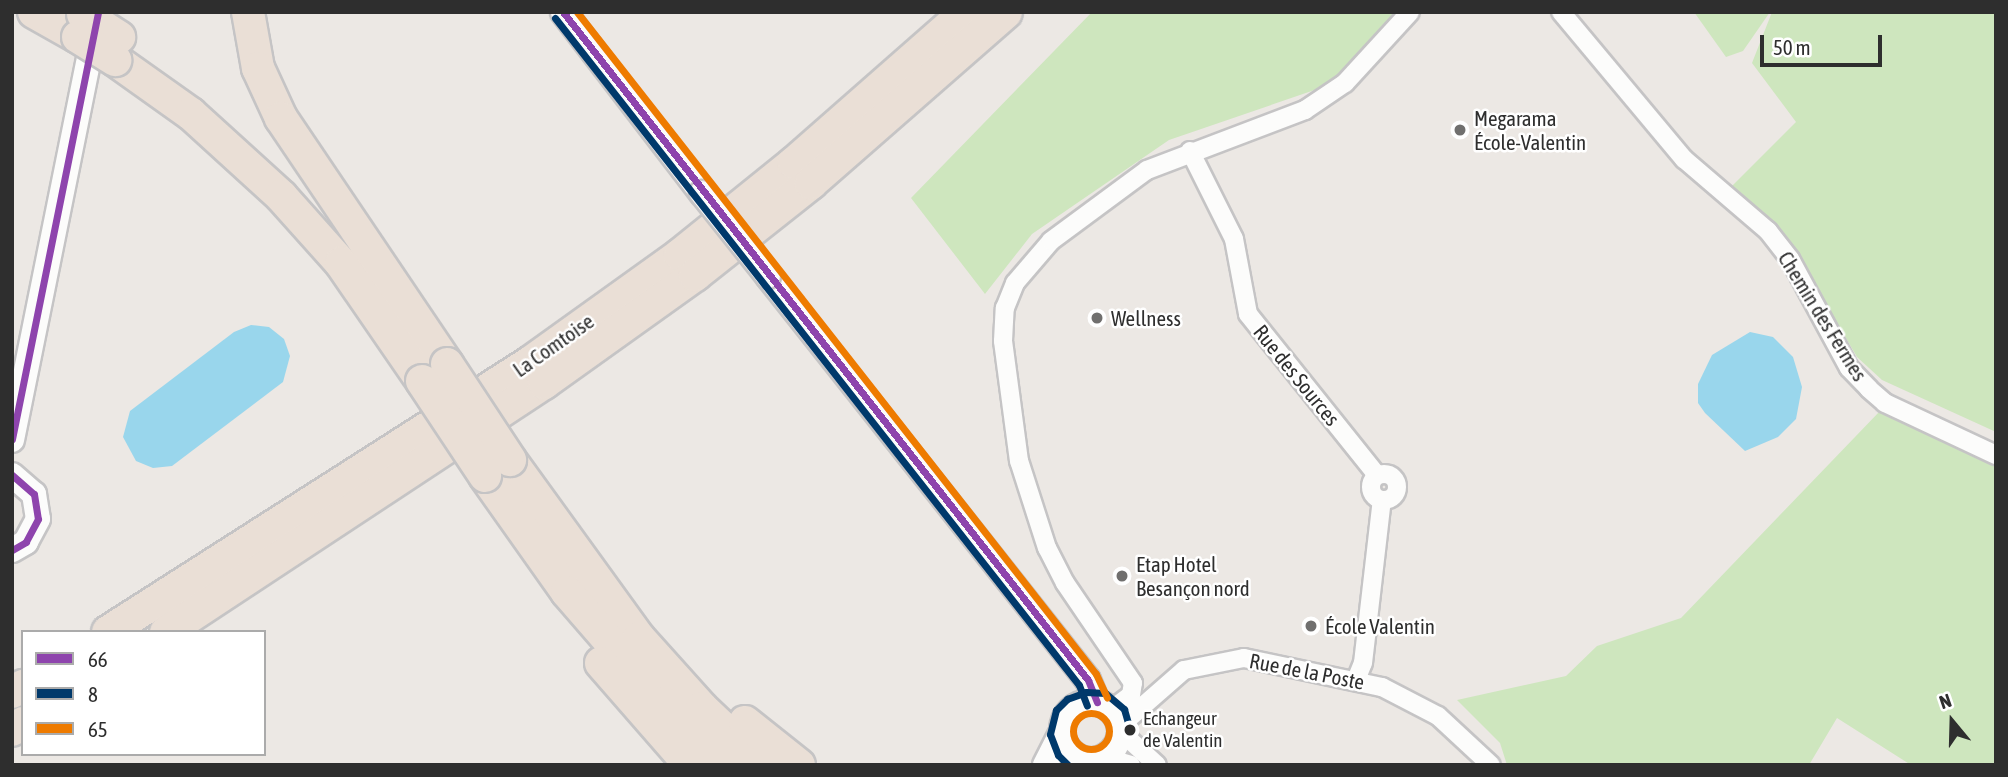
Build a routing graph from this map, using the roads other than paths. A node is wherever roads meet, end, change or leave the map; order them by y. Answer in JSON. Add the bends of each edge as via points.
{"nodes":[{"id":1,"x":34,"y":12,"type":"edge"},
{"id":2,"x":248,"y":12,"type":"edge"},
{"id":3,"x":564,"y":12,"type":"edge"},
{"id":4,"x":966,"y":12,"type":"edge"},
{"id":5,"x":1006,"y":12,"type":"edge"},
{"id":6,"x":1410,"y":12,"type":"edge"},
{"id":7,"x":1560,"y":12,"type":"edge"},
{"id":8,"x":84,"y":19,"type":"edge"},
{"id":9,"x":117,"y":49,"type":"junction"},
{"id":10,"x":1190,"y":151,"type":"junction"},
{"id":11,"x":390,"y":284,"type":"junction"},
{"id":12,"x":434,"y":372,"type":"junction"},
{"id":13,"x":12,"y":440,"type":"edge"},
{"id":14,"x":1996,"y":455,"type":"edge"},
{"id":15,"x":497,"y":468,"type":"junction"},
{"id":16,"x":12,"y":475,"type":"edge"},
{"id":17,"x":538,"y":502,"type":"junction"},
{"id":18,"x":12,"y":550,"type":"edge"},
{"id":19,"x":567,"y":592,"type":"junction"},
{"id":20,"x":111,"y":630,"type":"edge"},
{"id":21,"x":169,"y":630,"type":"edge"},
{"id":22,"x":1065,"y":654,"type":"junction"},
{"id":23,"x":1356,"y":680,"type":"junction"},
{"id":24,"x":1112,"y":717,"type":"junction"},
{"id":25,"x":1065,"y":722,"type":"junction"},
{"id":26,"x":1088,"y":760,"type":"edge"},
{"id":27,"x":690,"y":765,"type":"edge"},
{"id":28,"x":726,"y":765,"type":"edge"},
{"id":29,"x":762,"y":765,"type":"edge"},
{"id":30,"x":799,"y":765,"type":"edge"},
{"id":31,"x":1045,"y":765,"type":"edge"},
{"id":32,"x":1131,"y":765,"type":"edge"},
{"id":33,"x":1157,"y":765,"type":"edge"},
{"id":34,"x":1491,"y":765,"type":"edge"}],
"edges":[{"from":1,"to":8,"type":"highway"},
{"from":2,"to":11,"type":"highway","via":[[253,52],[270,99]]},
{"from":3,"to":22,"type":"street","bridge":true},
{"from":4,"to":20,"type":"highway","name":"La Comtoise","via":[[794,163],[680,255],[531,362]]},
{"from":5,"to":21,"type":"highway","name":"La Comtoise","via":[[811,183],[695,275],[544,383]]},
{"from":6,"to":10,"type":"street","via":[[1345,83],[1305,110]]},
{"from":7,"to":14,"type":"street","name":"Chemin des Fermes","via":[[1684,159],[1768,231],[1790,259],[1849,368],[1868,389],[1885,403]]},
{"from":8,"to":9,"type":"highway","bridge":true},
{"from":8,"to":13,"type":"street"},
{"from":9,"to":11,"type":"highway","via":[[242,129],[287,171]]},
{"from":9,"to":12,"type":"highway","via":[[281,196]]},
{"from":10,"to":23,"type":"street","name":"Rue des Sources","via":[[1234,239],[1248,314],[1377,475],[1388,474],[1397,485],[1392,498],[1382,500],[1363,663]]},
{"from":10,"to":24,"type":"street","via":[[1147,170],[1051,241],[1015,283],[1005,308],[1007,400],[1032,512],[1065,583],[1135,688]]},
{"from":11,"to":12,"type":"highway"},
{"from":12,"to":15,"type":"highway","bridge":true},
{"from":15,"to":17,"type":"highway"},
{"from":15,"to":19,"type":"highway"},
{"from":16,"to":18,"type":"street","via":[[34,494],[38,519],[26,542]]},
{"from":17,"to":29,"type":"highway","via":[[646,645]]},
{"from":17,"to":30,"type":"highway","via":[[668,652]]},
{"from":19,"to":27,"type":"highway","via":[[599,660]]},
{"from":19,"to":28,"type":"highway","via":[[663,703]]},
{"from":22,"to":24,"type":"street"},
{"from":22,"to":25,"type":"street"},
{"from":23,"to":24,"type":"street","name":"Rue de la Poste","via":[[1327,678],[1244,658],[1223,659],[1174,676],[1136,716]]},
{"from":23,"to":34,"type":"street","name":"Rue de la Poste","via":[[1382,687],[1438,716]]},
{"from":24,"to":25,"type":"street","via":[[1082,703]]},
{"from":24,"to":26,"type":"street","via":[[1116,747]]},
{"from":24,"to":33,"type":"street"},
{"from":25,"to":26,"type":"street","via":[[1067,749]]},
{"from":25,"to":31,"type":"street"},
{"from":26,"to":32,"type":"street"}]}
